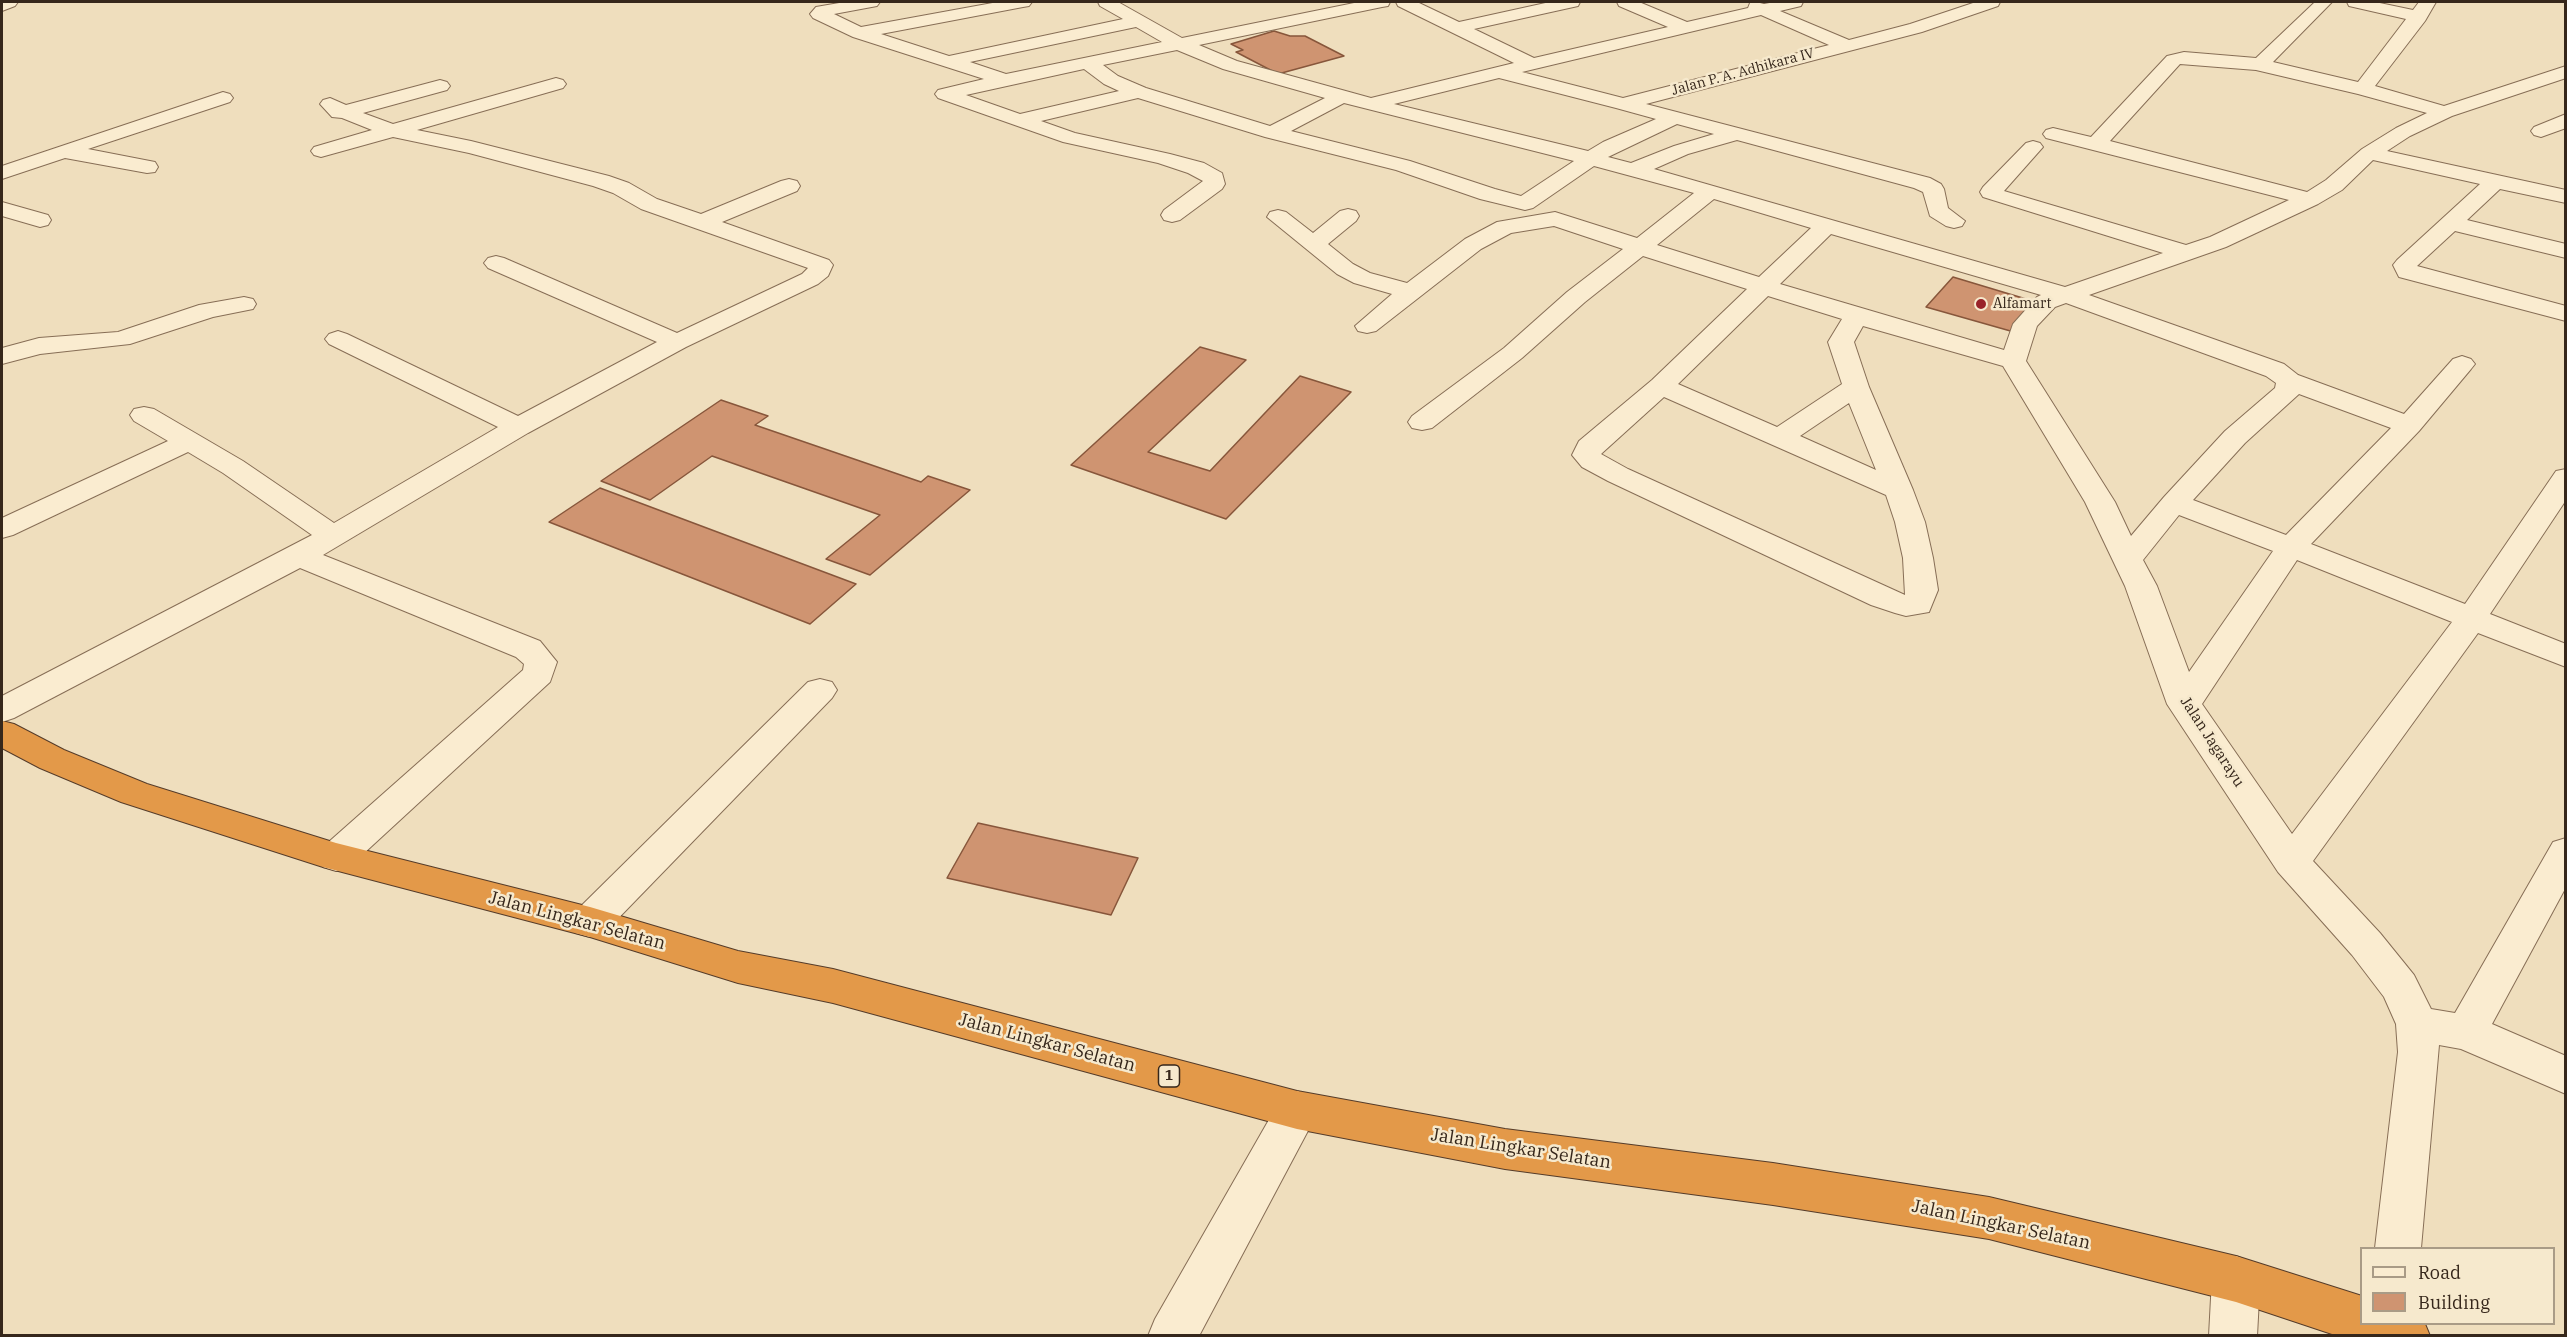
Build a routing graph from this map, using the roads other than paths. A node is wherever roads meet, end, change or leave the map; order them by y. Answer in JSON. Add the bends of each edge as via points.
{"nodes":[{"id":1,"x":9,"y":2,"type":"edge"},
{"id":2,"x":871,"y":2,"type":"edge"},
{"id":3,"x":1023,"y":2,"type":"edge"},
{"id":4,"x":1106,"y":2,"type":"edge"},
{"id":5,"x":1382,"y":2,"type":"edge"},
{"id":6,"x":1404,"y":2,"type":"edge"},
{"id":7,"x":1572,"y":2,"type":"edge"},
{"id":8,"x":1625,"y":2,"type":"edge"},
{"id":9,"x":1743,"y":2,"type":"edge"},
{"id":10,"x":1795,"y":2,"type":"edge"},
{"id":11,"x":1992,"y":2,"type":"edge"},
{"id":12,"x":2324,"y":2,"type":"edge"},
{"id":13,"x":2355,"y":2,"type":"edge"},
{"id":14,"x":2,"y":6,"type":"edge"},
{"id":15,"x":1268,"y":6,"type":"dead end"},
{"id":16,"x":2424,"y":9,"type":"edge"},
{"id":17,"x":1763,"y":10,"type":"junction"},
{"id":18,"x":1292,"y":20,"type":"junction"},
{"id":19,"x":1139,"y":21,"type":"junction"},
{"id":20,"x":1686,"y":28,"type":"junction"},
{"id":21,"x":1459,"y":30,"type":"junction"},
{"id":22,"x":859,"y":33,"type":"junction"},
{"id":23,"x":1179,"y":44,"type":"junction"},
{"id":24,"x":1845,"y":45,"type":"junction"},
{"id":25,"x":948,"y":62,"type":"junction"},
{"id":26,"x":1088,"y":63,"type":"junction"},
{"id":27,"x":1532,"y":64,"type":"junction"},
{"id":28,"x":2256,"y":64,"type":"junction"},
{"id":29,"x":1499,"y":72,"type":"junction"},
{"id":30,"x":2560,"y":77,"type":"edge"},
{"id":31,"x":1005,"y":80,"type":"junction"},
{"id":32,"x":556,"y":84,"type":"dead end"},
{"id":33,"x":440,"y":86,"type":"dead end"},
{"id":34,"x":2363,"y":89,"type":"junction"},
{"id":35,"x":1139,"y":92,"type":"junction"},
{"id":36,"x":1342,"y":97,"type":"junction"},
{"id":37,"x":223,"y":98,"type":"dead end"},
{"id":38,"x":1373,"y":103,"type":"junction"},
{"id":39,"x":1623,"y":104,"type":"junction"},
{"id":40,"x":337,"y":108,"type":"junction"},
{"id":41,"x":2445,"y":112,"type":"junction"},
{"id":42,"x":314,"y":119,"type":"dead end"},
{"id":43,"x":1678,"y":119,"type":"junction"},
{"id":44,"x":2565,"y":120,"type":"edge"},
{"id":45,"x":1016,"y":121,"type":"junction"},
{"id":46,"x":393,"y":131,"type":"junction"},
{"id":47,"x":2541,"y":131,"type":"dead end"},
{"id":48,"x":1272,"y":133,"type":"junction"},
{"id":49,"x":1731,"y":134,"type":"junction"},
{"id":50,"x":2053,"y":134,"type":"dead end"},
{"id":51,"x":2096,"y":144,"type":"junction"},
{"id":52,"x":2033,"y":147,"type":"dead end"},
{"id":53,"x":63,"y":151,"type":"junction"},
{"id":54,"x":321,"y":151,"type":"dead end"},
{"id":55,"x":1601,"y":153,"type":"junction"},
{"id":56,"x":2369,"y":153,"type":"junction"},
{"id":57,"x":1645,"y":164,"type":"junction"},
{"id":58,"x":147,"y":167,"type":"dead end"},
{"id":59,"x":2,"y":173,"type":"edge"},
{"id":60,"x":2496,"y":181,"type":"junction"},
{"id":61,"x":789,"y":186,"type":"dead end"},
{"id":62,"x":1710,"y":191,"type":"junction"},
{"id":63,"x":2565,"y":197,"type":"edge"},
{"id":64,"x":2310,"y":199,"type":"junction"},
{"id":65,"x":2,"y":209,"type":"edge"},
{"id":66,"x":1172,"y":215,"type":"dead end"},
{"id":67,"x":1348,"y":216,"type":"dead end"},
{"id":68,"x":1278,"y":217,"type":"dead end"},
{"id":69,"x":40,"y":220,"type":"dead end"},
{"id":70,"x":1954,"y":221,"type":"dead end"},
{"id":71,"x":702,"y":222,"type":"junction"},
{"id":72,"x":2452,"y":223,"type":"junction"},
{"id":73,"x":1827,"y":225,"type":"junction"},
{"id":74,"x":1314,"y":244,"type":"junction"},
{"id":75,"x":1640,"y":247,"type":"junction"},
{"id":76,"x":2565,"y":251,"type":"edge"},
{"id":77,"x":2185,"y":252,"type":"junction"},
{"id":78,"x":496,"y":263,"type":"dead end"},
{"id":79,"x":1765,"y":287,"type":"junction"},
{"id":80,"x":1410,"y":292,"type":"junction"},
{"id":81,"x":2066,"y":295,"type":"junction"},
{"id":82,"x":244,"y":304,"type":"dead end"},
{"id":83,"x":2565,"y":314,"type":"edge"},
{"id":84,"x":1856,"y":316,"type":"junction"},
{"id":85,"x":1367,"y":326,"type":"dead end"},
{"id":86,"x":338,"y":339,"type":"dead end"},
{"id":87,"x":677,"y":342,"type":"junction"},
{"id":88,"x":2,"y":356,"type":"edge"},
{"id":89,"x":2013,"y":361,"type":"junction"},
{"id":90,"x":2462,"y":364,"type":"dead end"},
{"id":91,"x":2289,"y":381,"type":"junction"},
{"id":92,"x":1661,"y":386,"type":"junction"},
{"id":93,"x":1856,"y":387,"type":"junction"},
{"id":94,"x":144,"y":415,"type":"dead end"},
{"id":95,"x":1422,"y":422,"type":"dead end"},
{"id":96,"x":2409,"y":424,"type":"junction"},
{"id":97,"x":519,"y":427,"type":"junction"},
{"id":98,"x":1780,"y":437,"type":"junction"},
{"id":99,"x":188,"y":442,"type":"junction"},
{"id":100,"x":2565,"y":477,"type":"edge"},
{"id":101,"x":1899,"y":490,"type":"junction"},
{"id":102,"x":2174,"y":503,"type":"junction"},
{"id":103,"x":2,"y":529,"type":"edge"},
{"id":104,"x":333,"y":536,"type":"junction"},
{"id":105,"x":2291,"y":547,"type":"junction"},
{"id":106,"x":299,"y":556,"type":"junction"},
{"id":107,"x":2128,"y":559,"type":"junction"},
{"id":108,"x":2472,"y":618,"type":"junction"},
{"id":109,"x":2565,"y":656,"type":"edge"},
{"id":110,"x":820,"y":690,"type":"dead end"},
{"id":111,"x":2184,"y":704,"type":"junction"},
{"id":112,"x":2,"y":710,"type":"edge"},
{"id":113,"x":2,"y":733,"type":"edge"},
{"id":114,"x":2565,"y":852,"type":"edge"},
{"id":115,"x":336,"y":857,"type":"junction"},
{"id":116,"x":2292,"y":862,"type":"junction"},
{"id":117,"x":590,"y":922,"type":"junction"},
{"id":118,"x":2417,"y":1024,"type":"junction"},
{"id":119,"x":2466,"y":1032,"type":"junction"},
{"id":120,"x":2565,"y":1076,"type":"edge"},
{"id":121,"x":1297,"y":1110,"type":"junction"},
{"id":122,"x":2398,"y":1247,"type":"edge"},
{"id":123,"x":2236,"y":1279,"type":"junction"},
{"id":124,"x":2360,"y":1318,"type":"edge"},
{"id":125,"x":1172,"y":1335,"type":"edge"},
{"id":126,"x":2233,"y":1335,"type":"edge"}],
"edges":[{"from":1,"to":14,"type":"street"},
{"from":2,"to":22,"type":"street","via":[[819,14]]},
{"from":3,"to":22,"type":"street"},
{"from":4,"to":19,"type":"street"},
{"from":5,"to":18,"type":"street"},
{"from":6,"to":21,"type":"street"},
{"from":7,"to":21,"type":"street"},
{"from":8,"to":20,"type":"street"},
{"from":9,"to":17,"type":"street"},
{"from":10,"to":17,"type":"street"},
{"from":11,"to":24,"type":"street","name":"Jalan P. A. Adhikara IV"},
{"from":12,"to":28,"type":"street","via":[[2270,56]]},
{"from":13,"to":16,"type":"street"},
{"from":15,"to":18,"type":"street"},
{"from":16,"to":34,"type":"street"},
{"from":17,"to":20,"type":"street"},
{"from":17,"to":24,"type":"street"},
{"from":18,"to":23,"type":"street"},
{"from":19,"to":23,"type":"street"},
{"from":19,"to":25,"type":"street"},
{"from":20,"to":27,"type":"street"},
{"from":21,"to":27,"type":"street"},
{"from":22,"to":25,"type":"street"},
{"from":23,"to":26,"type":"street"},
{"from":23,"to":36,"type":"street","via":[[1230,64]]},
{"from":24,"to":39,"type":"street","name":"Jalan P. A. Adhikara IV"},
{"from":25,"to":31,"type":"street"},
{"from":26,"to":31,"type":"street"},
{"from":26,"to":35,"type":"street","via":[[1111,80]]},
{"from":27,"to":29,"type":"street"},
{"from":28,"to":34,"type":"street"},
{"from":28,"to":51,"type":"street","via":[[2174,60]]},
{"from":29,"to":38,"type":"street"},
{"from":29,"to":39,"type":"street"},
{"from":30,"to":41,"type":"street"},
{"from":31,"to":45,"type":"street","via":[[945,94]]},
{"from":32,"to":46,"type":"street"},
{"from":33,"to":40,"type":"street"},
{"from":34,"to":41,"type":"street"},
{"from":35,"to":45,"type":"street"},
{"from":35,"to":48,"type":"street"},
{"from":36,"to":38,"type":"street"},
{"from":36,"to":48,"type":"street"},
{"from":37,"to":53,"type":"street"},
{"from":38,"to":55,"type":"street"},
{"from":39,"to":43,"type":"street","name":"Jalan P. A. Adhikara IV"},
{"from":40,"to":42,"type":"street"},
{"from":40,"to":46,"type":"street"},
{"from":41,"to":56,"type":"street"},
{"from":43,"to":49,"type":"street","name":"Jalan P. A. Adhikara IV"},
{"from":43,"to":55,"type":"street","via":[[1632,135]]},
{"from":44,"to":47,"type":"street"},
{"from":45,"to":66,"type":"street","via":[[1070,138],[1163,158],[1214,178],[1214,184]]},
{"from":46,"to":54,"type":"street"},
{"from":46,"to":71,"type":"street","via":[[601,181],[649,204]]},
{"from":48,"to":55,"type":"street","via":[[1403,165],[1526,203]]},
{"from":49,"to":57,"type":"street"},
{"from":49,"to":70,"type":"street","name":"Jalan P. A. Adhikara IV","via":[[1922,183],[1933,189],[1938,211]]},
{"from":50,"to":51,"type":"street"},
{"from":51,"to":64,"type":"street"},
{"from":52,"to":77,"type":"street","via":[[1991,192]]},
{"from":53,"to":58,"type":"street"},
{"from":53,"to":59,"type":"street"},
{"from":55,"to":57,"type":"street"},
{"from":56,"to":60,"type":"street"},
{"from":56,"to":64,"type":"street","via":[[2334,185]]},
{"from":57,"to":62,"type":"street"},
{"from":60,"to":63,"type":"street"},
{"from":60,"to":72,"type":"street"},
{"from":61,"to":71,"type":"street"},
{"from":62,"to":73,"type":"street"},
{"from":62,"to":75,"type":"street"},
{"from":64,"to":77,"type":"street","via":[[2218,242]]},
{"from":65,"to":69,"type":"street"},
{"from":67,"to":74,"type":"street"},
{"from":68,"to":74,"type":"street"},
{"from":71,"to":87,"type":"street","via":[[811,260],[821,266],[820,271]]},
{"from":72,"to":76,"type":"street"},
{"from":72,"to":83,"type":"street","via":[[2406,265],[2407,272]]},
{"from":73,"to":79,"type":"street"},
{"from":73,"to":81,"type":"street"},
{"from":74,"to":80,"type":"street","via":[[1362,278]]},
{"from":75,"to":79,"type":"street"},
{"from":75,"to":80,"type":"street","via":[[1555,219],[1533,221],[1505,227],[1473,244]]},
{"from":75,"to":95,"type":"street","via":[[1513,353]]},
{"from":77,"to":81,"type":"street"},
{"from":78,"to":87,"type":"street"},
{"from":79,"to":84,"type":"street"},
{"from":79,"to":92,"type":"street"},
{"from":80,"to":85,"type":"street"},
{"from":81,"to":89,"type":"street","via":[[2046,302],[2025,324]]},
{"from":81,"to":91,"type":"street","via":[[2275,370]]},
{"from":82,"to":88,"type":"street","via":[[208,310],[121,339],[39,346]]},
{"from":84,"to":89,"type":"street"},
{"from":84,"to":93,"type":"street","via":[[1841,342]]},
{"from":86,"to":97,"type":"street"},
{"from":87,"to":97,"type":"street"},
{"from":89,"to":107,"type":"street","name":"Jalan Jagarayu","via":[[2100,502]]},
{"from":90,"to":96,"type":"street"},
{"from":91,"to":96,"type":"street"},
{"from":91,"to":102,"type":"street","via":[[2288,390],[2235,437]]},
{"from":92,"to":98,"type":"street"},
{"from":92,"to":101,"type":"street","via":[[1589,447],[1586,455],[1618,476],[1882,598],[1906,606],[1918,605],[1922,590],[1918,558]]},
{"from":93,"to":98,"type":"street"},
{"from":93,"to":101,"type":"street"},
{"from":94,"to":99,"type":"street"},
{"from":96,"to":105,"type":"street"},
{"from":97,"to":104,"type":"street"},
{"from":98,"to":101,"type":"street"},
{"from":99,"to":103,"type":"street"},
{"from":99,"to":104,"type":"street","via":[[233,467]]},
{"from":100,"to":108,"type":"street"},
{"from":102,"to":105,"type":"street"},
{"from":102,"to":107,"type":"street"},
{"from":104,"to":106,"type":"street"},
{"from":105,"to":108,"type":"street"},
{"from":105,"to":111,"type":"street"},
{"from":106,"to":112,"type":"street"},
{"from":106,"to":115,"type":"street","via":[[528,649],[541,663],[538,674],[521,691]]},
{"from":107,"to":111,"type":"street","name":"Jalan Jagarayu"},
{"from":108,"to":109,"type":"street"},
{"from":108,"to":116,"type":"street"},
{"from":110,"to":117,"type":"street"},
{"from":111,"to":116,"type":"street","name":"Jalan Jagarayu"},
{"from":113,"to":115,"type":"highway","name":"Jalan Lingkar Selatan","number":"1","via":[[134,793]]},
{"from":114,"to":119,"type":"street"},
{"from":115,"to":117,"type":"highway","name":"Jalan Lingkar Selatan","number":"1"},
{"from":116,"to":118,"type":"street","name":"Jalan Jagarayu","via":[[2400,987]]},
{"from":117,"to":121,"type":"highway","name":"Jalan Lingkar Selatan","number":"1","via":[[738,967],[833,986]]},
{"from":118,"to":119,"type":"street"},
{"from":118,"to":122,"type":"street","name":"Jalan Jagarayu","via":[[2419,1052]]},
{"from":119,"to":120,"type":"street"},
{"from":121,"to":123,"type":"highway","name":"Jalan Lingkar Selatan","number":"1","via":[[1505,1149],[1773,1184],[1989,1218]]},
{"from":121,"to":125,"type":"street"},
{"from":123,"to":124,"type":"highway","name":"Jalan Lingkar Selatan","number":"1"},
{"from":123,"to":126,"type":"street"}]}
